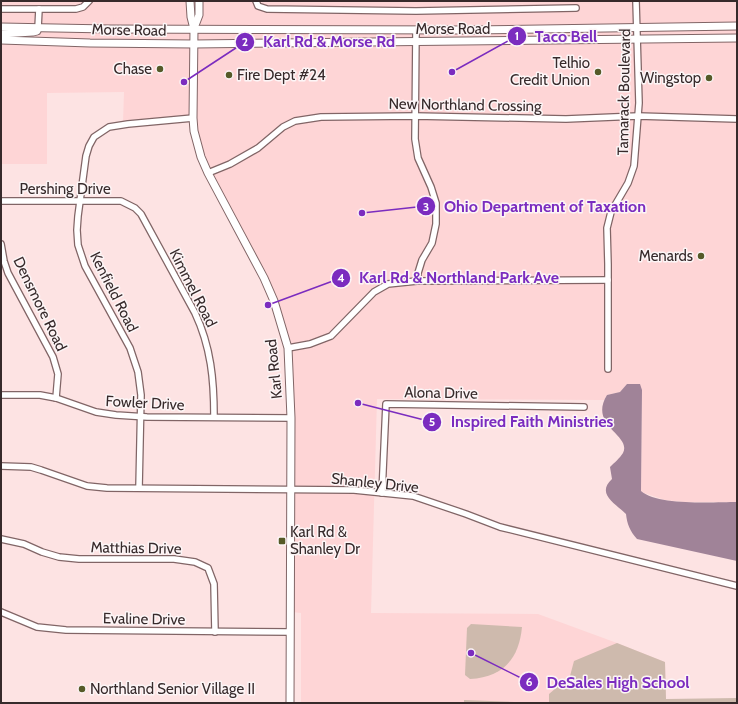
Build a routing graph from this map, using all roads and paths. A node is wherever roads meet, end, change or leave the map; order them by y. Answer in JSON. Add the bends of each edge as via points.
{"nodes":[{"id":1,"x":89,"y":1,"type":"edge"},
{"id":2,"x":190,"y":1,"type":"edge"},
{"id":3,"x":199,"y":1,"type":"edge"},
{"id":4,"x":256,"y":1,"type":"edge"},
{"id":5,"x":636,"y":1,"type":"edge"},
{"id":6,"x":576,"y":8,"type":"dead end"},
{"id":7,"x":1,"y":9,"type":"edge"},
{"id":8,"x":39,"y":9,"type":"junction"},
{"id":9,"x":1,"y":26,"type":"edge"},
{"id":10,"x":737,"y":26,"type":"edge"},
{"id":11,"x":38,"y":28,"type":"junction"},
{"id":12,"x":194,"y":28,"type":"junction"},
{"id":13,"x":638,"y":28,"type":"junction"},
{"id":14,"x":416,"y":30,"type":"junction"},
{"id":15,"x":1,"y":34,"type":"edge"},
{"id":16,"x":737,"y":38,"type":"edge"},
{"id":17,"x":638,"y":39,"type":"junction"},
{"id":18,"x":1,"y":40,"type":"edge"},
{"id":19,"x":416,"y":42,"type":"junction"},
{"id":20,"x":194,"y":44,"type":"junction"},
{"id":21,"x":415,"y":116,"type":"junction"},
{"id":22,"x":638,"y":116,"type":"junction"},
{"id":23,"x":193,"y":118,"type":"junction"},
{"id":24,"x":737,"y":119,"type":"edge"},
{"id":25,"x":208,"y":173,"type":"junction"},
{"id":26,"x":1,"y":201,"type":"edge"},
{"id":27,"x":80,"y":202,"type":"junction"},
{"id":28,"x":128,"y":204,"type":"joint"},
{"id":29,"x":1,"y":244,"type":"edge"},
{"id":30,"x":608,"y":280,"type":"junction"},
{"id":31,"x":417,"y":281,"type":"junction"},
{"id":32,"x":288,"y":348,"type":"junction"},
{"id":33,"x":608,"y":369,"type":"dead end"},
{"id":34,"x":1,"y":395,"type":"edge"},
{"id":35,"x":56,"y":398,"type":"junction"},
{"id":36,"x":584,"y":407,"type":"dead end"},
{"id":37,"x":140,"y":417,"type":"junction"},
{"id":38,"x":214,"y":417,"type":"junction"},
{"id":39,"x":291,"y":418,"type":"junction"},
{"id":40,"x":1,"y":466,"type":"edge"},
{"id":41,"x":139,"y":488,"type":"junction"},
{"id":42,"x":291,"y":490,"type":"junction"},
{"id":43,"x":382,"y":493,"type":"junction"},
{"id":44,"x":1,"y":539,"type":"edge"},
{"id":45,"x":737,"y":586,"type":"edge"},
{"id":46,"x":1,"y":612,"type":"edge"},
{"id":47,"x":215,"y":632,"type":"junction"},
{"id":48,"x":290,"y":632,"type":"junction"},
{"id":49,"x":290,"y":703,"type":"edge"}],
"edges":[{"from":1,"to":8,"type":"street","via":[[76,9]]},
{"from":2,"to":12,"type":"main road","name":"Karl Road"},
{"from":3,"to":12,"type":"main road","name":"Karl Road","via":[[199,15]]},
{"from":4,"to":6,"type":"street","via":[[258,6],[267,9],[416,11]]},
{"from":5,"to":13,"type":"street","name":"Tamarack Boulevard"},
{"from":7,"to":8,"type":"street"},
{"from":8,"to":11,"type":"street"},
{"from":9,"to":11,"type":"main road","name":"Morse Road"},
{"from":10,"to":13,"type":"main road","name":"Morse Road"},
{"from":11,"to":12,"type":"main road","name":"Morse Road"},
{"from":11,"to":15,"type":"main road","via":[[33,32]]},
{"from":12,"to":14,"type":"main road","name":"Morse Road"},
{"from":12,"to":20,"type":"main road","name":"Karl Road"},
{"from":13,"to":14,"type":"main road","name":"Morse Road"},
{"from":13,"to":17,"type":"street","name":"Tamarack Boulevard"},
{"from":14,"to":19,"type":"street"},
{"from":16,"to":17,"type":"main road","name":"Morse Road"},
{"from":17,"to":19,"type":"main road","name":"Morse Road"},
{"from":17,"to":22,"type":"street","name":"Tamarack Boulevard"},
{"from":18,"to":20,"type":"main road","name":"Morse Road"},
{"from":19,"to":20,"type":"main road","name":"Morse Road"},
{"from":19,"to":21,"type":"street"},
{"from":20,"to":23,"type":"main road","name":"Karl Road"},
{"from":21,"to":22,"type":"street","name":"New Northland Crossing","via":[[566,119]]},
{"from":21,"to":25,"type":"street","name":"New Northland Crossing","via":[[320,117],[295,121],[282,127],[258,148]]},
{"from":21,"to":31,"type":"street","via":[[418,158],[436,203],[436,224],[432,243],[422,260]]},
{"from":22,"to":24,"type":"street","name":"New Northland Crossing"},
{"from":22,"to":30,"type":"street","name":"Tamarack Boulevard","via":[[634,166],[628,183],[611,212],[607,228]]},
{"from":23,"to":25,"type":"main road","name":"Karl Road","via":[[197,143]]},
{"from":23,"to":27,"type":"street","name":"Kenfield Road","via":[[109,127],[94,137],[86,156]]},
{"from":25,"to":32,"type":"main road","name":"Karl Road","via":[[264,278]]},
{"from":26,"to":27,"type":"street","name":"Pershing Drive"},
{"from":27,"to":28,"type":"street","name":"Pershing Drive","via":[[121,201]]},
{"from":27,"to":37,"type":"street","name":"Kenfield Road","via":[[77,238],[80,251],[132,354],[139,379]]},
{"from":28,"to":38,"type":"street","name":"Kimmel Road","via":[[141,214],[147,223],[200,323],[212,371]]},
{"from":29,"to":35,"type":"street","name":"Densmore Road","via":[[8,273],[53,357],[58,374]]},
{"from":30,"to":31,"type":"street"},
{"from":30,"to":33,"type":"street","name":"Tamarack Boulevard"},
{"from":31,"to":32,"type":"street","via":[[388,284],[374,292],[331,336],[310,344]]},
{"from":32,"to":39,"type":"main road","name":"Karl Road"},
{"from":34,"to":35,"type":"street","name":"Fowler Drive","via":[[40,395]]},
{"from":35,"to":37,"type":"street","name":"Fowler Drive","via":[[96,412]]},
{"from":36,"to":43,"type":"street","name":"Alona Drive","via":[[386,404]]},
{"from":37,"to":38,"type":"street","name":"Fowler Drive"},
{"from":37,"to":41,"type":"street","name":"Kenfield Road"},
{"from":38,"to":39,"type":"street","name":"Fowler Drive"},
{"from":39,"to":42,"type":"main road","name":"Karl Road"},
{"from":40,"to":41,"type":"street","name":"Shanley Drive","via":[[31,467],[87,486]]},
{"from":41,"to":42,"type":"street","name":"Shanley Drive"},
{"from":42,"to":43,"type":"street","name":"Shanley Drive","via":[[354,490]]},
{"from":42,"to":48,"type":"main road","name":"Karl Road"},
{"from":43,"to":45,"type":"street","name":"Shanley Drive","via":[[413,496],[500,527]]},
{"from":44,"to":47,"type":"street","name":"Matthias Drive","via":[[66,558],[195,562],[208,568],[214,584]]},
{"from":46,"to":47,"type":"street","name":"Evaline Drive","via":[[50,629]]},
{"from":47,"to":48,"type":"street","name":"Evaline Drive"},
{"from":48,"to":49,"type":"main road","name":"Karl Road"}]}
